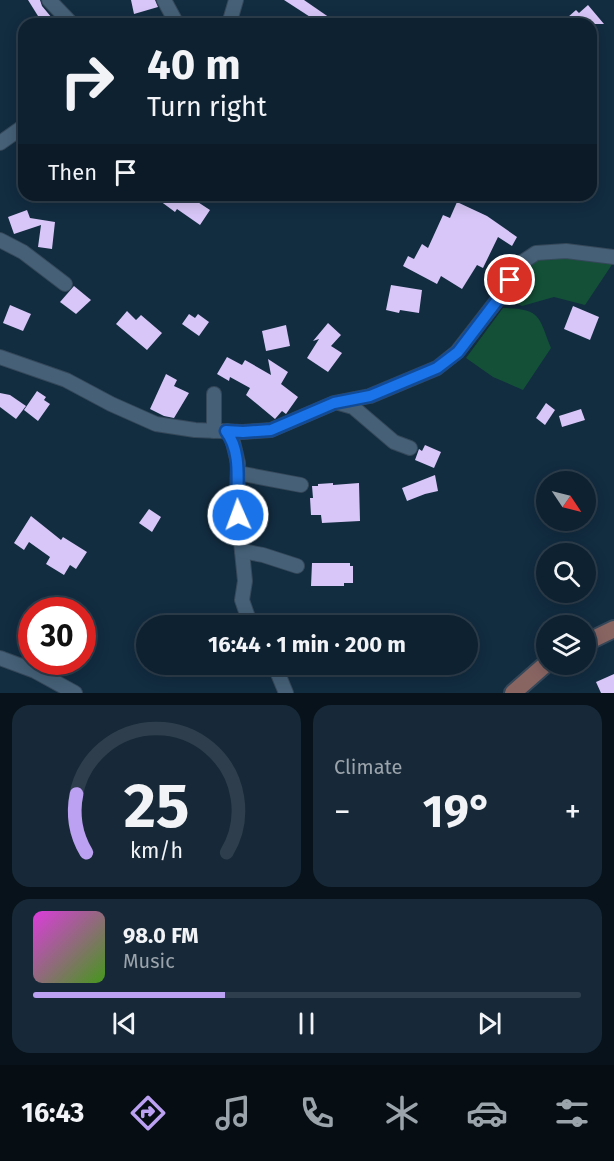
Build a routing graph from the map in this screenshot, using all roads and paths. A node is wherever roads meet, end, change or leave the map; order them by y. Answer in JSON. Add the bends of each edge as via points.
{"nodes":[{"id":1,"x":49,"y":0,"type":"edge"},
{"id":2,"x":164,"y":0,"type":"edge"},
{"id":3,"x":236,"y":0,"type":"edge"},
{"id":4,"x":66,"y":18,"type":"edge"},
{"id":5,"x":174,"y":18,"type":"edge"},
{"id":6,"x":231,"y":18,"type":"edge"},
{"id":7,"x":18,"y":130,"type":"edge"},
{"id":8,"x":0,"y":143,"type":"edge"},
{"id":9,"x":0,"y":240,"type":"edge"},
{"id":10,"x":614,"y":257,"type":"edge"},
{"id":11,"x":65,"y":284,"type":"dead end"},
{"id":12,"x":0,"y":357,"type":"edge"},
{"id":13,"x":214,"y":394,"type":"dead end"},
{"id":14,"x":337,"y":402,"type":"junction"},
{"id":15,"x":220,"y":431,"type":"junction"},
{"id":16,"x":410,"y":448,"type":"dead end"},
{"id":17,"x":237,"y":473,"type":"junction"},
{"id":18,"x":300,"y":484,"type":"dead end"},
{"id":19,"x":242,"y":551,"type":"junction"},
{"id":20,"x":297,"y":566,"type":"dead end"},
{"id":21,"x":247,"y":615,"type":"edge"},
{"id":22,"x":614,"y":629,"type":"edge"},
{"id":23,"x":596,"y":638,"type":"edge"},
{"id":24,"x":0,"y":658,"type":"edge"},
{"id":25,"x":536,"y":673,"type":"edge"},
{"id":26,"x":279,"y":675,"type":"edge"},
{"id":27,"x":75,"y":693,"type":"edge"},
{"id":28,"x":286,"y":693,"type":"edge"},
{"id":29,"x":513,"y":693,"type":"edge"}],
"edges":[{"from":1,"to":4,"type":"street"},
{"from":2,"to":5,"type":"street"},
{"from":3,"to":6,"type":"street"},
{"from":7,"to":8,"type":"street"},
{"from":9,"to":11,"type":"street"},
{"from":10,"to":14,"type":"street","via":[[566,251],[537,253],[521,263],[458,352],[437,368],[370,396]]},
{"from":12,"to":15,"type":"street","via":[[66,380],[156,424]]},
{"from":13,"to":15,"type":"street"},
{"from":14,"to":15,"type":"street","via":[[271,430]]},
{"from":14,"to":16,"type":"street","via":[[353,407],[394,441]]},
{"from":15,"to":17,"type":"street","via":[[232,438]]},
{"from":17,"to":18,"type":"street"},
{"from":17,"to":19,"type":"street"},
{"from":19,"to":20,"type":"street"},
{"from":19,"to":21,"type":"street","via":[[242,600]]},
{"from":22,"to":23,"type":"main road"},
{"from":24,"to":27,"type":"street","via":[[35,670]]},
{"from":25,"to":29,"type":"main road"},
{"from":26,"to":28,"type":"street"}]}
